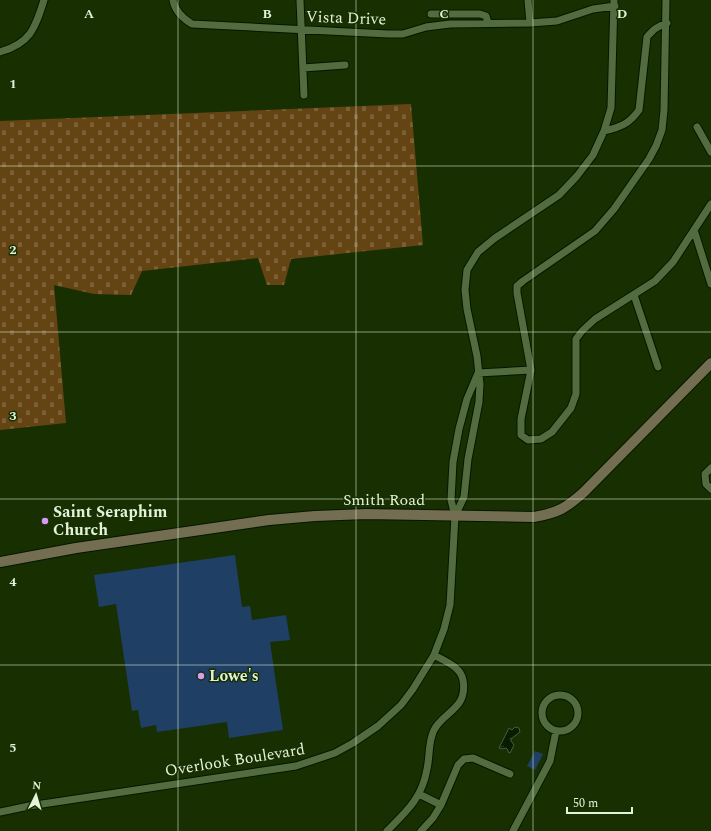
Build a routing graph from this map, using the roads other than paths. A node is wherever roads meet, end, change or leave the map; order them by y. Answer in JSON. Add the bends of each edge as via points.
{"nodes":[{"id":1,"x":44,"y":0,"type":"edge"},
{"id":2,"x":173,"y":0,"type":"edge"},
{"id":3,"x":300,"y":0,"type":"edge"},
{"id":4,"x":528,"y":0,"type":"edge"},
{"id":5,"x":666,"y":0,"type":"edge"},
{"id":6,"x":614,"y":3,"type":"edge"},
{"id":7,"x":431,"y":14,"type":"dead end"},
{"id":8,"x":488,"y":23,"type":"junction"},
{"id":9,"x":530,"y":23,"type":"junction"},
{"id":10,"x":666,"y":23,"type":"junction"},
{"id":11,"x":300,"y":30,"type":"junction"},
{"id":12,"x":0,"y":52,"type":"edge"},
{"id":13,"x":345,"y":65,"type":"dead end"},
{"id":14,"x":303,"y":68,"type":"junction"},
{"id":15,"x":304,"y":95,"type":"dead end"},
{"id":16,"x":697,"y":128,"type":"dead end"},
{"id":17,"x":604,"y":132,"type":"junction"},
{"id":18,"x":711,"y":152,"type":"edge"},
{"id":19,"x":711,"y":204,"type":"edge"},
{"id":20,"x":694,"y":230,"type":"junction"},
{"id":21,"x":711,"y":284,"type":"edge"},
{"id":22,"x":634,"y":294,"type":"junction"},
{"id":23,"x":711,"y":363,"type":"edge"},
{"id":24,"x":658,"y":367,"type":"dead end"},
{"id":25,"x":531,"y":370,"type":"junction"},
{"id":26,"x":478,"y":373,"type":"junction"},
{"id":27,"x":711,"y":468,"type":"edge"},
{"id":28,"x":711,"y":490,"type":"edge"},
{"id":29,"x":455,"y":516,"type":"junction"},
{"id":30,"x":0,"y":562,"type":"edge"},
{"id":31,"x":434,"y":655,"type":"junction"},
{"id":32,"x":556,"y":731,"type":"junction"},
{"id":33,"x":510,"y":774,"type":"dead end"},
{"id":34,"x":419,"y":794,"type":"junction"},
{"id":35,"x":441,"y":805,"type":"junction"},
{"id":36,"x":0,"y":812,"type":"edge"},
{"id":37,"x":387,"y":831,"type":"edge"},
{"id":38,"x":421,"y":831,"type":"edge"},
{"id":39,"x":513,"y":831,"type":"edge"}],
"edges":[{"from":1,"to":12,"type":"street","via":[[35,27],[26,39],[11,49]]},
{"from":2,"to":11,"type":"street","name":"Vista Drive","via":[[174,7],[192,24]]},
{"from":3,"to":11,"type":"street"},
{"from":4,"to":9,"type":"street"},
{"from":5,"to":10,"type":"street"},
{"from":6,"to":9,"type":"street","name":"Vista Drive","via":[[557,21]]},
{"from":6,"to":17,"type":"street","via":[[611,108]]},
{"from":7,"to":8,"type":"street","via":[[480,14],[486,16]]},
{"from":8,"to":9,"type":"street","name":"Vista Drive"},
{"from":8,"to":11,"type":"street","name":"Vista Drive","via":[[426,27],[403,34]]},
{"from":10,"to":17,"type":"street","via":[[653,29],[647,37],[639,110],[626,124]]},
{"from":10,"to":25,"type":"street","via":[[662,130],[656,146],[614,209],[595,231],[517,286]]},
{"from":11,"to":14,"type":"street"},
{"from":13,"to":14,"type":"street"},
{"from":14,"to":15,"type":"street"},
{"from":16,"to":18,"type":"street"},
{"from":17,"to":26,"type":"street","via":[[593,155],[559,195],[495,238],[478,252],[467,270],[464,290]]},
{"from":19,"to":20,"type":"street"},
{"from":20,"to":21,"type":"street"},
{"from":20,"to":22,"type":"street","via":[[673,262],[655,281]]},
{"from":22,"to":24,"type":"street"},
{"from":22,"to":25,"type":"street","via":[[595,319],[576,339],[576,394],[571,408],[552,432],[541,439],[528,440],[521,435],[521,419]]},
{"from":23,"to":29,"type":"street","name":"Smith Road","via":[[570,505],[552,514],[534,517]]},
{"from":25,"to":26,"type":"street"},
{"from":26,"to":29,"type":"street","via":[[479,402],[464,497]]},
{"from":26,"to":29,"type":"street","via":[[467,399],[453,462],[451,500]]},
{"from":27,"to":28,"type":"street","via":[[705,474],[706,484]]},
{"from":29,"to":30,"type":"street","name":"Smith Road","via":[[366,514],[269,520],[76,548]]},
{"from":29,"to":31,"type":"street","name":"Overlook Boulevard","via":[[450,605]]},
{"from":31,"to":34,"type":"street","via":[[454,666],[463,678],[464,690],[459,705],[435,730],[430,745],[428,768]]},
{"from":31,"to":36,"type":"street","name":"Overlook Boulevard","via":[[413,689],[386,719],[353,743],[316,760],[277,770]]},
{"from":32,"to":32,"type":"street","via":[[570,728],[578,717],[576,703],[564,695],[550,698],[542,709],[545,723]]},
{"from":32,"to":39,"type":"street","via":[[550,761]]},
{"from":33,"to":35,"type":"street","via":[[473,758],[464,759],[458,765]]},
{"from":34,"to":35,"type":"street"},
{"from":34,"to":37,"type":"street","via":[[411,808]]},
{"from":35,"to":38,"type":"street"}]}
